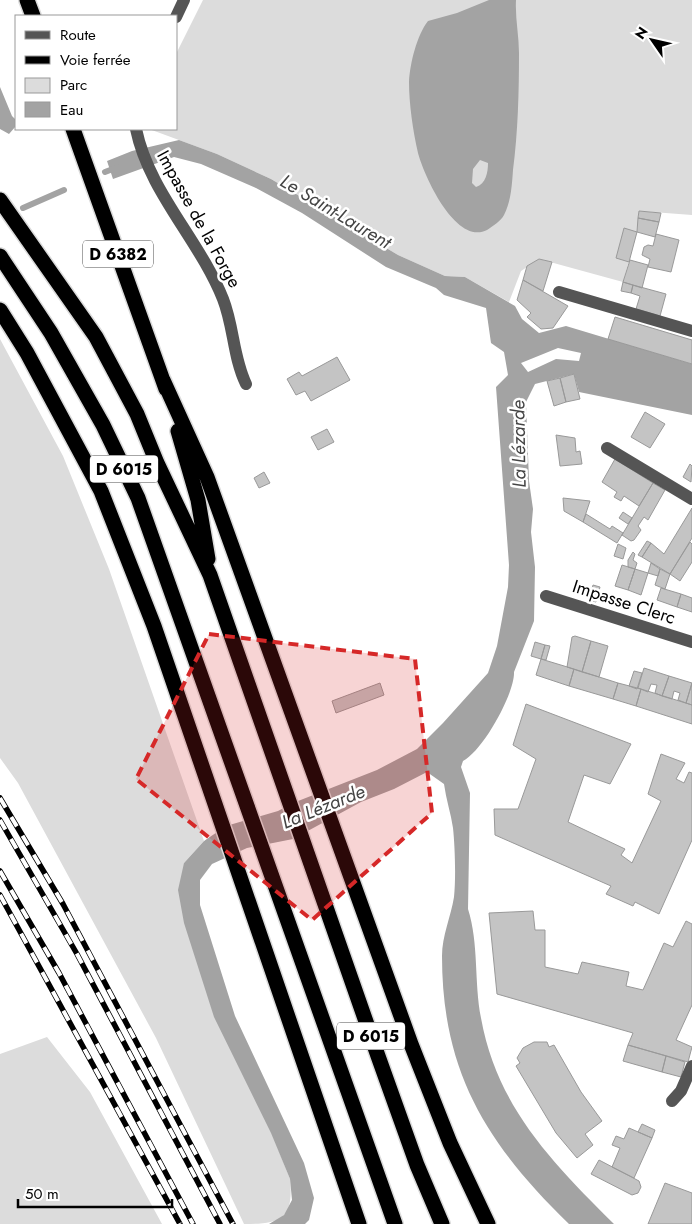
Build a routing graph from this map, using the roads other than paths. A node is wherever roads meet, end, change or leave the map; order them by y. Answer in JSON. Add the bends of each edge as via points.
{"nodes":[{"id":1,"x":27,"y":0,"type":"edge"},
{"id":2,"x":184,"y":0,"type":"edge"},
{"id":3,"x":33,"y":15,"type":"edge"},
{"id":4,"x":177,"y":15,"type":"edge"},
{"id":5,"x":73,"y":130,"type":"edge"},
{"id":6,"x":136,"y":130,"type":"edge"},
{"id":7,"x":0,"y":200,"type":"edge"},
{"id":8,"x":2,"y":261,"type":"edge"},
{"id":9,"x":559,"y":292,"type":"dead end"},
{"id":10,"x":0,"y":310,"type":"edge"},
{"id":11,"x":692,"y":331,"type":"edge"},
{"id":12,"x":163,"y":380,"type":"junction"},
{"id":13,"x":246,"y":384,"type":"dead end"},
{"id":14,"x":607,"y":448,"type":"dead end"},
{"id":15,"x":692,"y":499,"type":"edge"},
{"id":16,"x":210,"y":575,"type":"junction"},
{"id":17,"x":546,"y":596,"type":"dead end"},
{"id":18,"x":692,"y":642,"type":"edge"},
{"id":19,"x":692,"y":1066,"type":"edge"},
{"id":20,"x":672,"y":1101,"type":"dead end"},
{"id":21,"x":359,"y":1224,"type":"edge"},
{"id":22,"x":395,"y":1224,"type":"edge"},
{"id":23,"x":442,"y":1224,"type":"edge"},
{"id":24,"x":488,"y":1224,"type":"edge"}],
"edges":[{"from":1,"to":3,"type":"highway"},
{"from":2,"to":4,"type":"street"},
{"from":5,"to":12,"type":"highway","number":"D 6382"},
{"from":6,"to":13,"type":"street","name":"Impasse de la Forge","via":[[149,172],[200,254],[223,299],[239,371]]},
{"from":7,"to":16,"type":"highway","number":"D 6015","via":[[96,337],[137,414]]},
{"from":8,"to":22,"type":"highway","number":"D 6015","via":[[51,333],[103,425],[138,498]]},
{"from":9,"to":11,"type":"street"},
{"from":10,"to":21,"type":"highway","via":[[27,353],[101,490],[154,626]]},
{"from":12,"to":16,"type":"highway","number":"D 6382","via":[[198,500]]},
{"from":12,"to":24,"type":"highway","via":[[207,477],[411,1044],[450,1142]]},
{"from":14,"to":15,"type":"street"},
{"from":16,"to":23,"type":"highway","number":"D 6015","via":[[417,1165]]},
{"from":17,"to":18,"type":"street","name":"Impasse Clerc"},
{"from":19,"to":20,"type":"street"}]}
